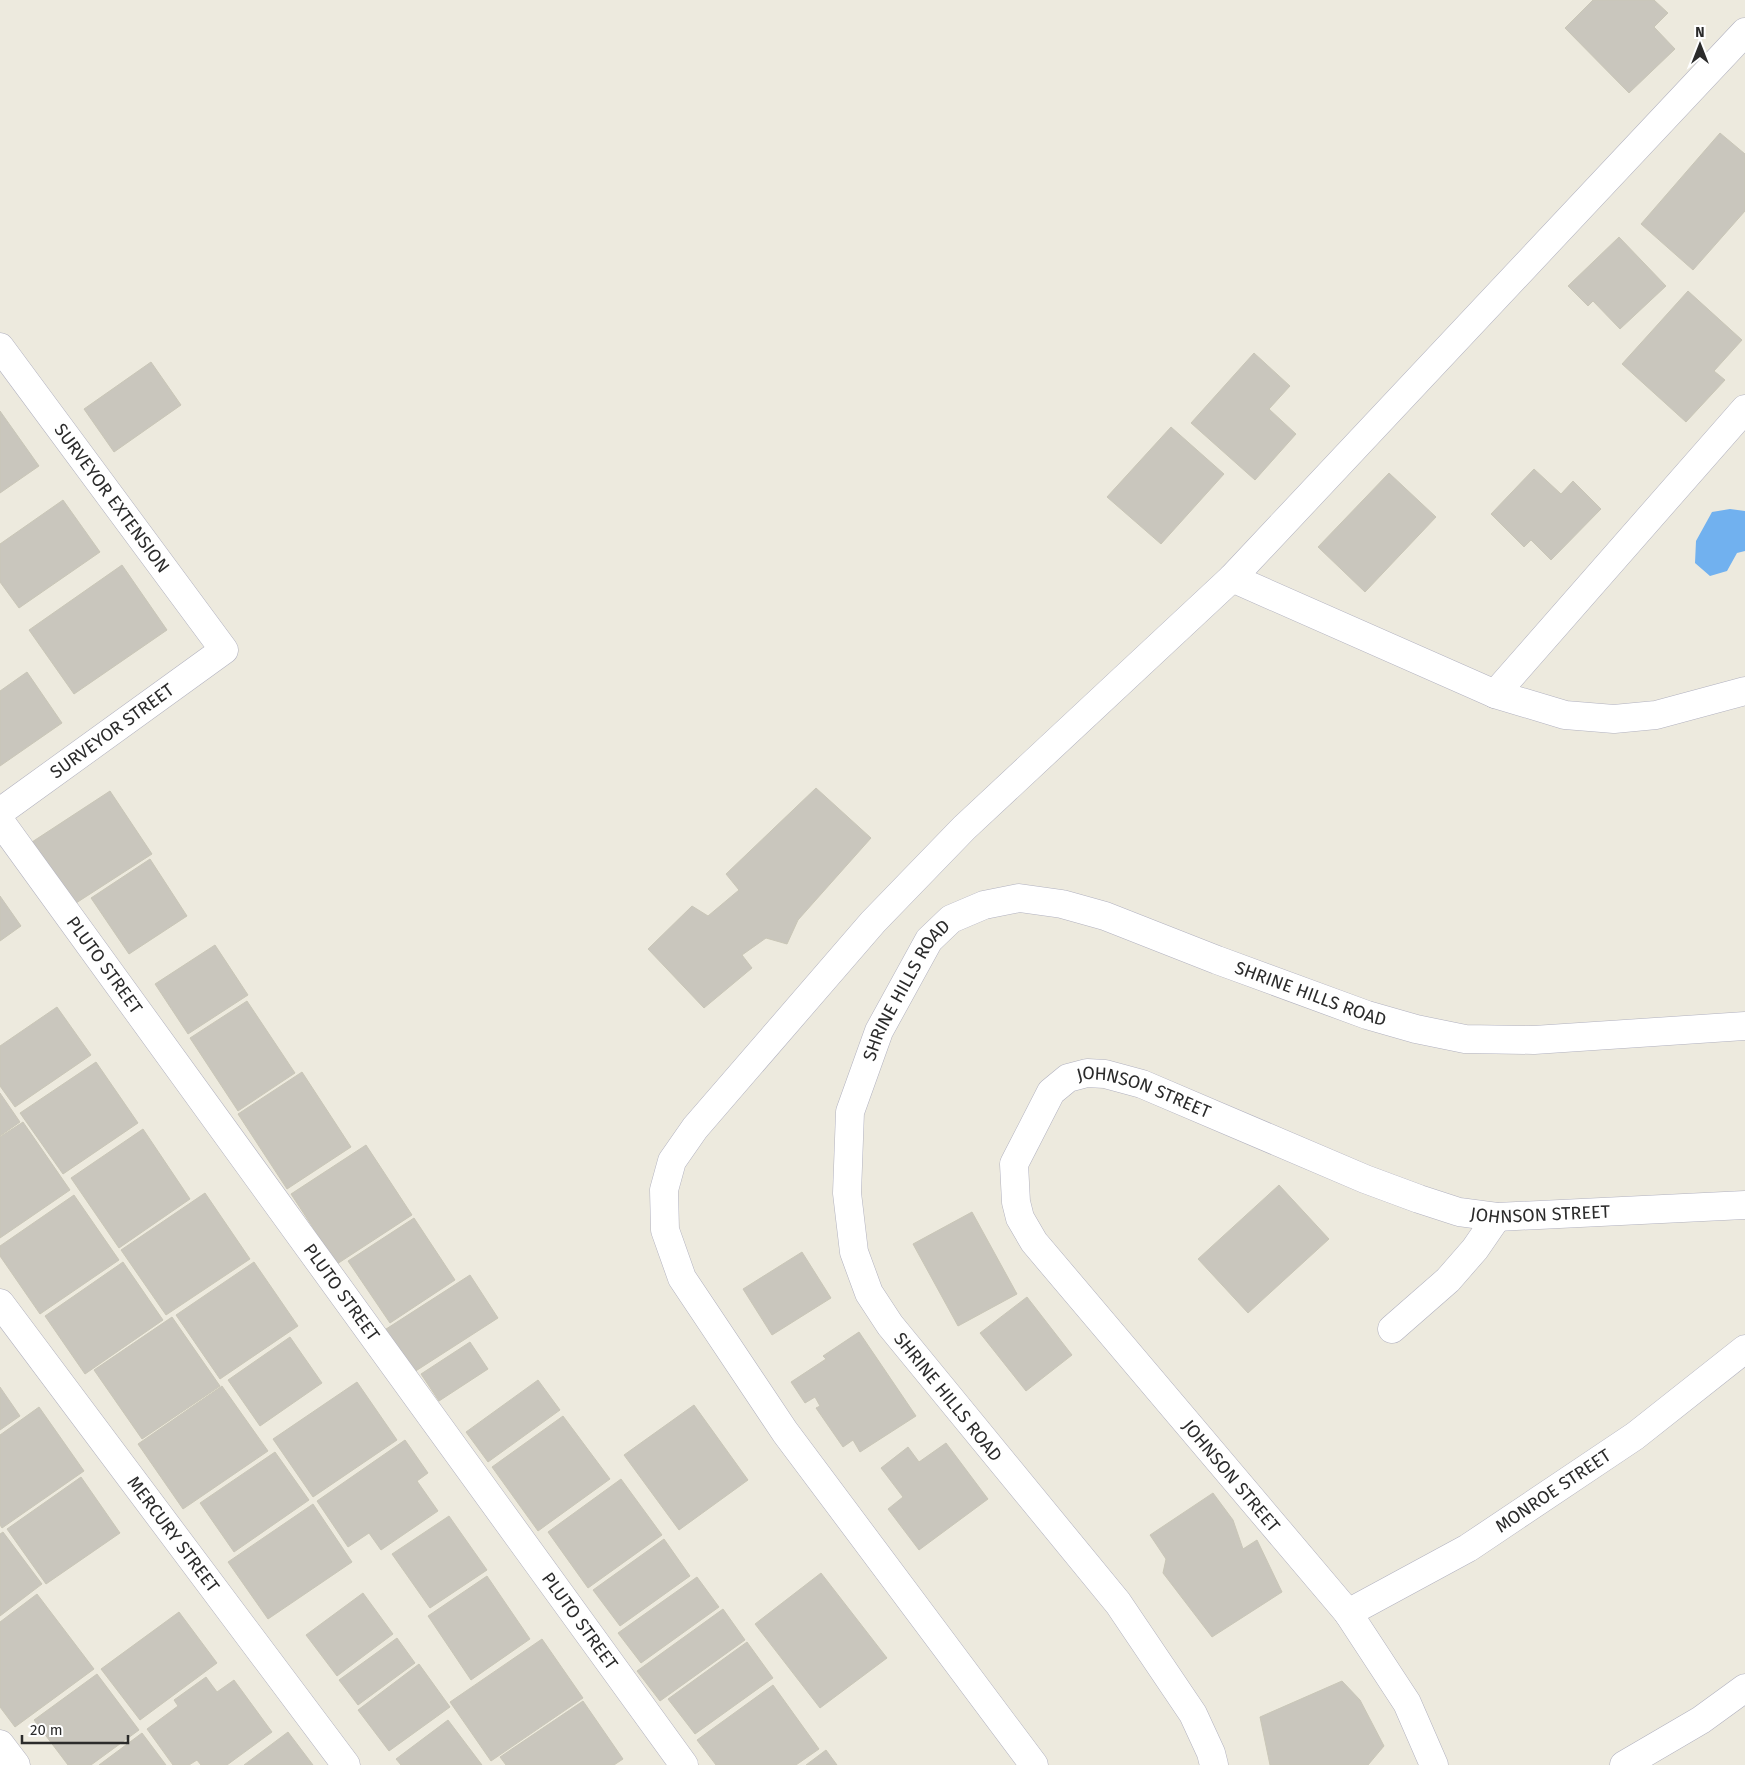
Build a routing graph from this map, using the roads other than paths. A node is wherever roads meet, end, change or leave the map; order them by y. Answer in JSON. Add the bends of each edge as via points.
{"nodes":[{"id":1,"x":1745,"y":32,"type":"edge"},
{"id":2,"x":0,"y":347,"type":"edge"},
{"id":3,"x":1745,"y":408,"type":"edge"},
{"id":4,"x":1232,"y":578,"type":"junction"},
{"id":5,"x":224,"y":650,"type":"joint"},
{"id":6,"x":1745,"y":691,"type":"edge"},
{"id":7,"x":1496,"y":694,"type":"junction"},
{"id":8,"x":0,"y":812,"type":"edge"},
{"id":9,"x":0,"y":821,"type":"edge"},
{"id":10,"x":1745,"y":1026,"type":"edge"},
{"id":11,"x":1745,"y":1205,"type":"edge"},
{"id":12,"x":1497,"y":1217,"type":"junction"},
{"id":13,"x":0,"y":1303,"type":"edge"},
{"id":14,"x":1392,"y":1329,"type":"dead end"},
{"id":15,"x":1745,"y":1349,"type":"edge"},
{"id":16,"x":1348,"y":1613,"type":"junction"},
{"id":17,"x":1745,"y":1688,"type":"edge"},
{"id":18,"x":0,"y":1744,"type":"edge"},
{"id":19,"x":16,"y":1765,"type":"edge"},
{"id":20,"x":346,"y":1765,"type":"edge"},
{"id":21,"x":684,"y":1765,"type":"edge"},
{"id":22,"x":1034,"y":1765,"type":"edge"},
{"id":23,"x":1214,"y":1765,"type":"edge"},
{"id":24,"x":1434,"y":1765,"type":"edge"},
{"id":25,"x":1624,"y":1765,"type":"edge"}],
"edges":[{"from":1,"to":4,"type":"street"},
{"from":2,"to":5,"type":"street","name":"SURVEYOR EXTENSION"},
{"from":3,"to":7,"type":"street"},
{"from":4,"to":7,"type":"street"},
{"from":4,"to":22,"type":"street","via":[[964,828],[873,922],[695,1128],[672,1160],[664,1190],[665,1230],[682,1278],[785,1432]]},
{"from":5,"to":8,"type":"street","name":"SURVEYOR STREET"},
{"from":6,"to":7,"type":"street","via":[[1656,715],[1614,719],[1565,715]]},
{"from":9,"to":21,"type":"street","name":"PLUTO STREET"},
{"from":10,"to":23,"type":"street","name":"SHRINE HILLS ROAD","via":[[1534,1040],[1466,1039],[1367,1015],[1105,916],[1062,904],[1019,898],[984,905],[951,919],[929,940],[879,1031],[850,1112],[847,1193],[854,1252],[869,1293],[890,1325],[1118,1603],[1193,1714]]},
{"from":11,"to":12,"type":"street","name":"JOHNSON STREET"},
{"from":12,"to":14,"type":"street","via":[[1448,1280]]},
{"from":12,"to":16,"type":"street","name":"JOHNSON STREET","via":[[1459,1212],[1419,1199],[1142,1084],[1105,1074],[1087,1073],[1068,1078],[1051,1092],[1014,1164],[1020,1218],[1034,1242]]},
{"from":13,"to":20,"type":"street","name":"MERCURY STREET"},
{"from":15,"to":16,"type":"street","name":"MONROE STREET","via":[[1635,1436],[1468,1548]]},
{"from":16,"to":24,"type":"street","name":"JOHNSON STREET","via":[[1407,1703]]},
{"from":17,"to":25,"type":"street","via":[[1701,1720]]},
{"from":18,"to":19,"type":"street"}]}
